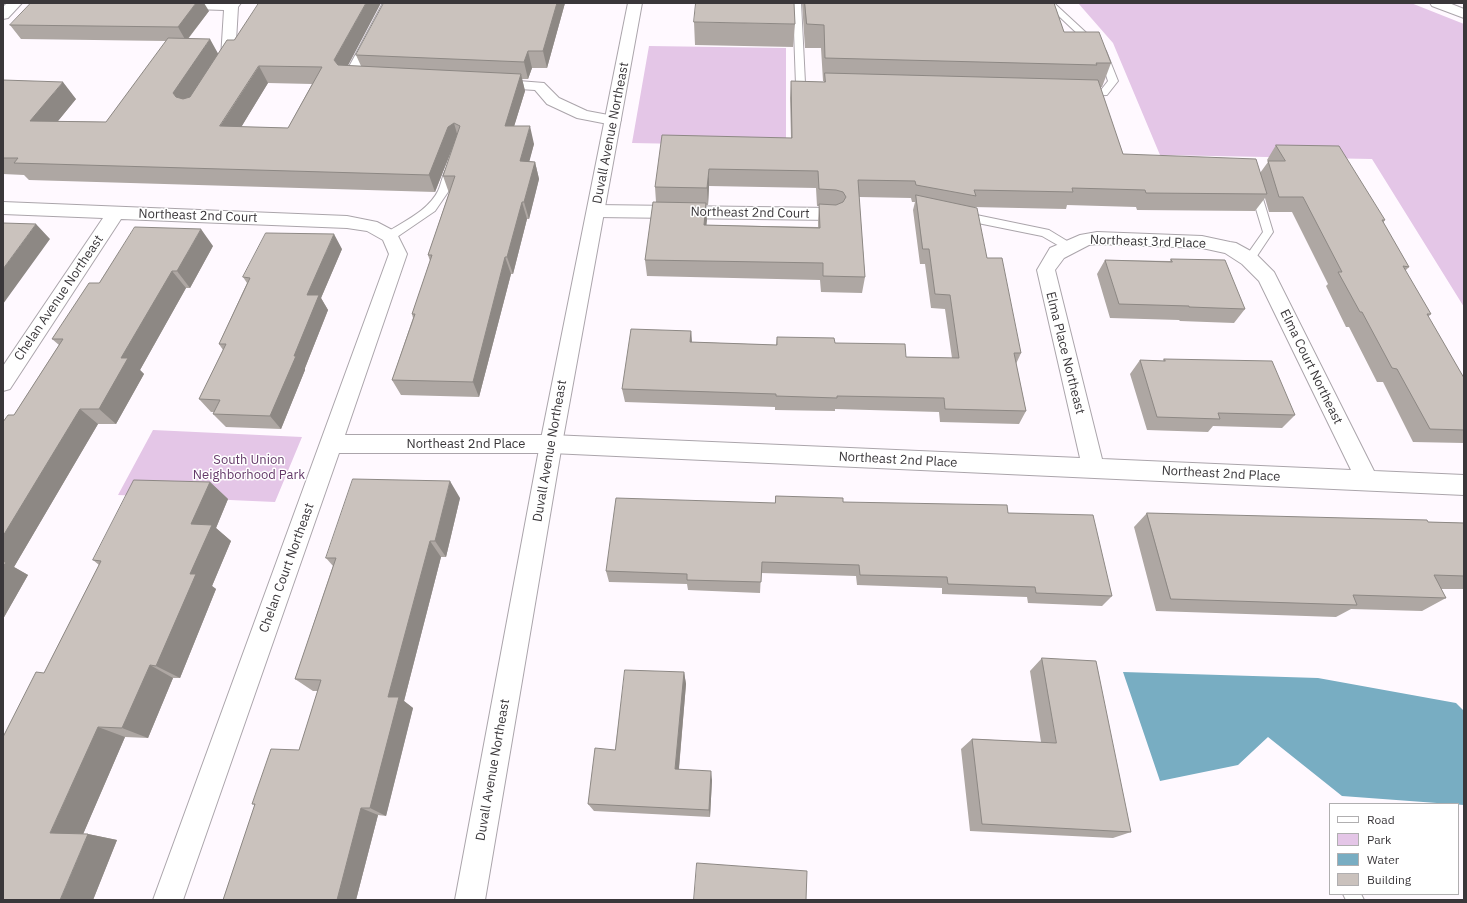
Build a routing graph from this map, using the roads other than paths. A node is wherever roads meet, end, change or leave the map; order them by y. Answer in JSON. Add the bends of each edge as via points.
{"nodes":[{"id":1,"x":15,"y":3,"type":"edge"},
{"id":2,"x":132,"y":3,"type":"edge"},
{"id":3,"x":390,"y":3,"type":"edge"},
{"id":4,"x":635,"y":3,"type":"edge"},
{"id":5,"x":797,"y":3,"type":"edge"},
{"id":6,"x":1049,"y":3,"type":"edge"},
{"id":7,"x":1437,"y":3,"type":"edge"},
{"id":8,"x":232,"y":4,"type":"edge"},
{"id":9,"x":1464,"y":14,"type":"edge"},
{"id":10,"x":3,"y":15,"type":"edge"},
{"id":11,"x":215,"y":78,"type":"edge"},
{"id":12,"x":383,"y":80,"type":"edge"},
{"id":13,"x":476,"y":83,"type":"edge"},
{"id":14,"x":825,"y":86,"type":"edge"},
{"id":15,"x":1072,"y":92,"type":"edge"},
{"id":16,"x":613,"y":120,"type":"junction"},
{"id":17,"x":455,"y":159,"type":"edge"},
{"id":18,"x":1253,"y":181,"type":"edge"},
{"id":19,"x":3,"y":208,"type":"edge"},
{"id":20,"x":596,"y":211,"type":"junction"},
{"id":21,"x":116,"y":213,"type":"junction"},
{"id":22,"x":833,"y":214,"type":"edge"},
{"id":23,"x":952,"y":214,"type":"edge"},
{"id":24,"x":390,"y":236,"type":"junction"},
{"id":25,"x":1068,"y":247,"type":"junction"},
{"id":26,"x":1249,"y":259,"type":"junction"},
{"id":27,"x":3,"y":383,"type":"edge"},
{"id":28,"x":331,"y":444,"type":"junction"},
{"id":29,"x":551,"y":444,"type":"junction"},
{"id":30,"x":1093,"y":468,"type":"junction"},
{"id":31,"x":1367,"y":480,"type":"junction"},
{"id":32,"x":1464,"y":485,"type":"edge"},
{"id":33,"x":168,"y":900,"type":"edge"},
{"id":34,"x":470,"y":900,"type":"edge"}],
"edges":[{"from":1,"to":10,"type":"street"},
{"from":2,"to":8,"type":"street"},
{"from":3,"to":12,"type":"street","via":[[351,78]]},
{"from":4,"to":16,"type":"street","name":"Duvall Avenue Northeast"},
{"from":5,"to":14,"type":"lane","via":[[801,85]]},
{"from":6,"to":15,"type":"lane","via":[[1103,53],[1113,80],[1104,93]]},
{"from":7,"to":9,"type":"street"},
{"from":8,"to":11,"type":"street","via":[[228,58]]},
{"from":13,"to":16,"type":"street","via":[[539,86],[553,101],[583,115]]},
{"from":16,"to":20,"type":"street","name":"Duvall Avenue Northeast"},
{"from":17,"to":24,"type":"lane","via":[[443,192],[431,209]]},
{"from":18,"to":26,"type":"lane","via":[[1268,232]]},
{"from":19,"to":21,"type":"street","name":"Northeast 2nd Court"},
{"from":20,"to":22,"type":"street","name":"Northeast 2nd Court"},
{"from":20,"to":29,"type":"street","name":"Duvall Avenue Northeast"},
{"from":21,"to":24,"type":"street","name":"Northeast 2nd Court","via":[[347,222],[371,226]]},
{"from":21,"to":27,"type":"street","name":"Chelan Avenue Northeast"},
{"from":23,"to":25,"type":"lane","via":[[1045,233]]},
{"from":24,"to":28,"type":"street","name":"Chelan Court Northeast","via":[[398,254]]},
{"from":25,"to":26,"type":"street","name":"Northeast 3rd Place","via":[[1086,239],[1097,238],[1202,242],[1230,248]]},
{"from":25,"to":30,"type":"street","name":"Elma Place Northeast","via":[[1057,253],[1046,270]]},
{"from":26,"to":31,"type":"street","name":"Elma Court Northeast","via":[[1267,277]]},
{"from":28,"to":29,"type":"street","name":"Northeast 2nd Place"},
{"from":28,"to":33,"type":"street","name":"Chelan Court Northeast"},
{"from":29,"to":30,"type":"street","name":"Northeast 2nd Place"},
{"from":29,"to":34,"type":"street","name":"Duvall Avenue Northeast"},
{"from":30,"to":31,"type":"street","name":"Northeast 2nd Place"},
{"from":31,"to":32,"type":"street","name":"Northeast 2nd Place"}]}
